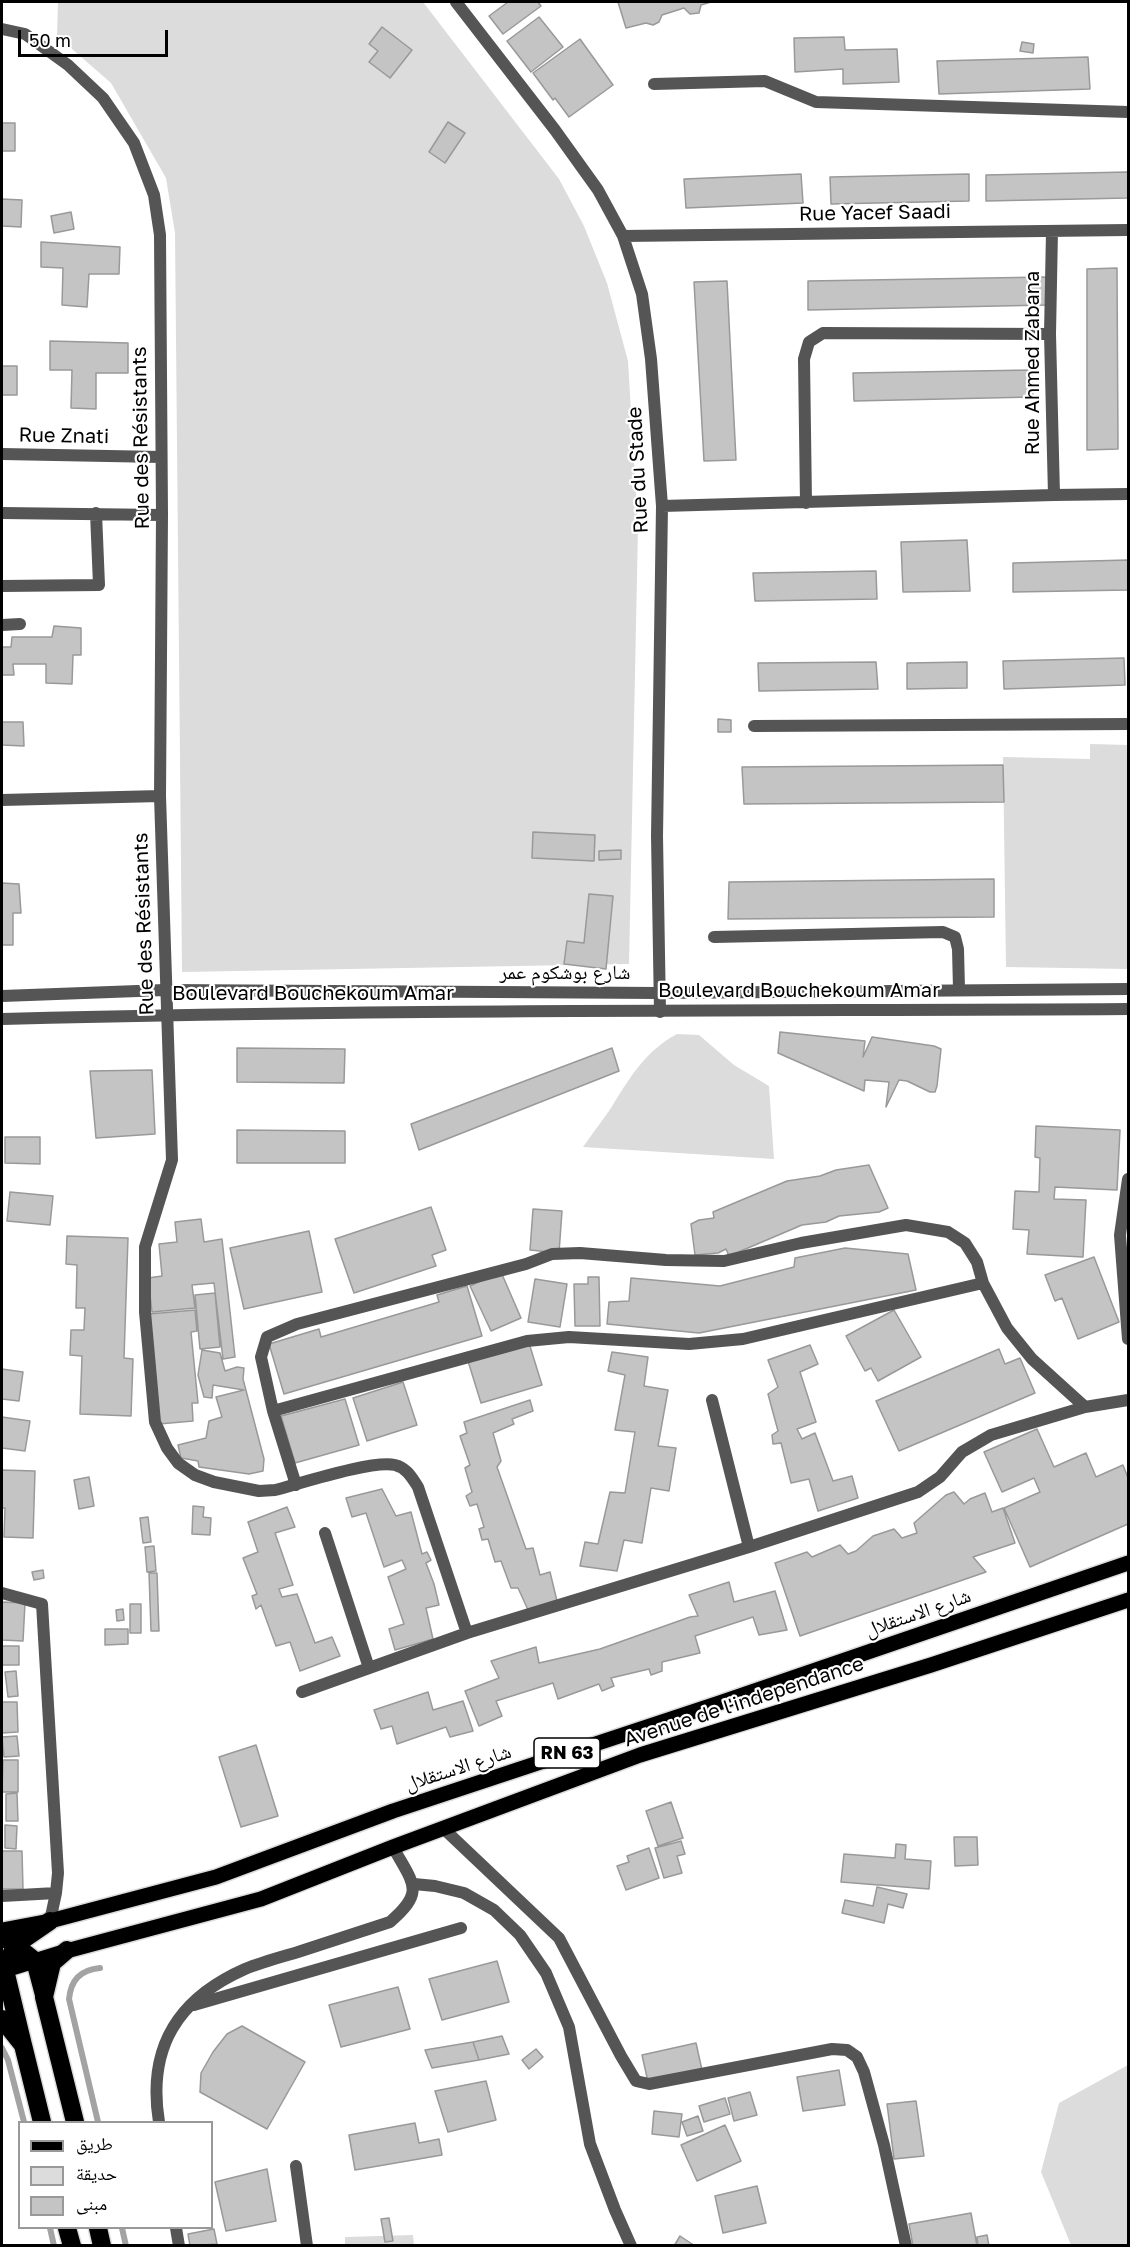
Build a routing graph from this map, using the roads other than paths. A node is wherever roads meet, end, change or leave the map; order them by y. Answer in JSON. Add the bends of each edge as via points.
{"nodes":[{"id":1,"x":456,"y":2,"type":"edge"},
{"id":2,"x":2,"y":29,"type":"edge"},
{"id":3,"x":654,"y":84,"type":"dead end"},
{"id":4,"x":1128,"y":112,"type":"edge"},
{"id":5,"x":1128,"y":230,"type":"edge"},
{"id":6,"x":1052,"y":231,"type":"junction"},
{"id":7,"x":623,"y":236,"type":"junction"},
{"id":8,"x":1050,"y":334,"type":"junction"},
{"id":9,"x":2,"y":454,"type":"edge"},
{"id":10,"x":161,"y":457,"type":"junction"},
{"id":11,"x":1128,"y":494,"type":"edge"},
{"id":12,"x":1054,"y":495,"type":"junction"},
{"id":13,"x":806,"y":503,"type":"junction"},
{"id":14,"x":662,"y":506,"type":"junction"},
{"id":15,"x":2,"y":513,"type":"edge"},
{"id":16,"x":96,"y":513,"type":"junction"},
{"id":17,"x":162,"y":515,"type":"junction"},
{"id":18,"x":2,"y":586,"type":"edge"},
{"id":19,"x":20,"y":624,"type":"dead end"},
{"id":20,"x":2,"y":625,"type":"edge"},
{"id":21,"x":1128,"y":724,"type":"edge"},
{"id":22,"x":754,"y":726,"type":"dead end"},
{"id":23,"x":160,"y":796,"type":"junction"},
{"id":24,"x":2,"y":800,"type":"edge"},
{"id":25,"x":714,"y":937,"type":"dead end"},
{"id":26,"x":959,"y":989,"type":"junction"},
{"id":27,"x":1128,"y":989,"type":"edge"},
{"id":28,"x":165,"y":990,"type":"junction"},
{"id":29,"x":659,"y":993,"type":"junction"},
{"id":30,"x":2,"y":996,"type":"edge"},
{"id":31,"x":1128,"y":1009,"type":"edge"},
{"id":32,"x":660,"y":1012,"type":"junction"},
{"id":33,"x":165,"y":1015,"type":"junction"},
{"id":34,"x":2,"y":1019,"type":"edge"},
{"id":35,"x":1128,"y":1177,"type":"edge"},
{"id":36,"x":983,"y":1283,"type":"junction"},
{"id":37,"x":1126,"y":1285,"type":"edge"},
{"id":38,"x":1128,"y":1339,"type":"edge"},
{"id":39,"x":712,"y":1400,"type":"dead end"},
{"id":40,"x":1128,"y":1400,"type":"edge"},
{"id":41,"x":1085,"y":1407,"type":"junction"},
{"id":42,"x":273,"y":1411,"type":"junction"},
{"id":43,"x":296,"y":1485,"type":"junction"},
{"id":44,"x":325,"y":1533,"type":"dead end"},
{"id":45,"x":749,"y":1547,"type":"junction"},
{"id":46,"x":1128,"y":1563,"type":"edge"},
{"id":47,"x":2,"y":1593,"type":"edge"},
{"id":48,"x":1128,"y":1600,"type":"edge"},
{"id":49,"x":467,"y":1634,"type":"junction"},
{"id":50,"x":369,"y":1668,"type":"junction"},
{"id":51,"x":302,"y":1692,"type":"dead end"},
{"id":52,"x":444,"y":1829,"type":"junction"},
{"id":53,"x":393,"y":1847,"type":"junction"},
{"id":54,"x":414,"y":1884,"type":"junction"},
{"id":55,"x":56,"y":1893,"type":"junction"},
{"id":56,"x":2,"y":1896,"type":"edge"},
{"id":57,"x":50,"y":1921,"type":"junction"},
{"id":58,"x":461,"y":1928,"type":"dead end"},
{"id":59,"x":2,"y":1930,"type":"edge"},
{"id":60,"x":8,"y":1940,"type":"edge"},
{"id":61,"x":67,"y":1950,"type":"junction"},
{"id":62,"x":35,"y":1961,"type":"junction"},
{"id":63,"x":3,"y":1970,"type":"edge"},
{"id":64,"x":44,"y":1997,"type":"junction"},
{"id":65,"x":187,"y":2006,"type":"junction"},
{"id":66,"x":2,"y":2019,"type":"edge"},
{"id":67,"x":23,"y":2045,"type":"junction"},
{"id":68,"x":42,"y":2121,"type":"edge"},
{"id":69,"x":75,"y":2121,"type":"edge"},
{"id":70,"x":159,"y":2121,"type":"edge"},
{"id":71,"x":296,"y":2166,"type":"dead end"},
{"id":72,"x":67,"y":2229,"type":"edge"},
{"id":73,"x":98,"y":2229,"type":"edge"},
{"id":74,"x":176,"y":2229,"type":"edge"},
{"id":75,"x":72,"y":2246,"type":"edge"},
{"id":76,"x":102,"y":2246,"type":"edge"},
{"id":77,"x":179,"y":2246,"type":"edge"},
{"id":78,"x":307,"y":2246,"type":"edge"},
{"id":79,"x":631,"y":2246,"type":"edge"},
{"id":80,"x":906,"y":2246,"type":"edge"}],
"edges":[{"from":1,"to":7,"type":"street","name":"Rue du Stade","via":[[598,190]]},
{"from":2,"to":10,"type":"street","name":"Rue des Résistants","via":[[25,34],[68,65],[103,98],[134,143],[154,195],[160,236]]},
{"from":3,"to":4,"type":"street","via":[[765,81],[816,102]]},
{"from":5,"to":6,"type":"street","name":"Rue Yacef Saadi"},
{"from":6,"to":7,"type":"street","name":"Rue Yacef Saadi"},
{"from":6,"to":8,"type":"street","name":"Rue Ahmed Zabana"},
{"from":7,"to":14,"type":"street","name":"Rue du Stade","via":[[642,294]]},
{"from":8,"to":12,"type":"street","name":"Rue Ahmed Zabana"},
{"from":8,"to":13,"type":"street","via":[[823,333],[809,342],[804,359]]},
{"from":9,"to":10,"type":"street","name":"Rue Znati"},
{"from":10,"to":17,"type":"street","name":"Rue des Résistants"},
{"from":11,"to":12,"type":"street"},
{"from":12,"to":13,"type":"street"},
{"from":13,"to":14,"type":"street"},
{"from":14,"to":29,"type":"street","name":"Rue du Stade"},
{"from":15,"to":16,"type":"street"},
{"from":16,"to":17,"type":"street"},
{"from":16,"to":18,"type":"street","via":[[99,585]]},
{"from":17,"to":23,"type":"street","name":"Rue des Résistants"},
{"from":19,"to":20,"type":"street"},
{"from":21,"to":22,"type":"street"},
{"from":23,"to":24,"type":"street"},
{"from":23,"to":28,"type":"street","name":"Rue des Résistants"},
{"from":25,"to":26,"type":"street","via":[[943,932],[955,936]]},
{"from":26,"to":27,"type":"street","name":"شارع بوشكوم عمر"},
{"from":26,"to":29,"type":"street","name":"شارع بوشكوم عمر"},
{"from":28,"to":29,"type":"street","name":"شارع بوشكوم عمر"},
{"from":28,"to":30,"type":"street","name":"شارع بوشكوم عمر"},
{"from":28,"to":33,"type":"street","name":"Rue des Résistants"},
{"from":29,"to":32,"type":"street","name":"Rue du Stade"},
{"from":31,"to":32,"type":"street","name":"Boulevard Bouchekoum Amar"},
{"from":32,"to":33,"type":"street","name":"Boulevard Bouchekoum Amar"},
{"from":33,"to":34,"type":"street","name":"Boulevard Bouchekoum Amar"},
{"from":33,"to":43,"type":"street","name":"Rue des Résistants","via":[[172,1160],[145,1247],[145,1312],[154,1422],[167,1449],[195,1475],[259,1491]]},
{"from":35,"to":37,"type":"street","via":[[1120,1235]]},
{"from":36,"to":41,"type":"street","via":[[1007,1328],[1032,1359]]},
{"from":36,"to":42,"type":"street","via":[[743,1339],[689,1344],[569,1337],[527,1341]]},
{"from":36,"to":42,"type":"street","via":[[977,1262],[965,1243],[948,1232],[906,1225],[724,1261],[552,1254],[275,1331],[267,1337],[261,1357]]},
{"from":37,"to":38,"type":"street"},
{"from":39,"to":45,"type":"street"},
{"from":40,"to":41,"type":"street"},
{"from":41,"to":45,"type":"street","via":[[991,1436],[962,1452],[940,1477],[918,1492]]},
{"from":42,"to":43,"type":"street"},
{"from":43,"to":49,"type":"street","name":"Rue des Résistants","via":[[379,1464],[397,1465],[410,1473]]},
{"from":44,"to":50,"type":"street"},
{"from":45,"to":49,"type":"street"},
{"from":46,"to":57,"type":"main road","name":"شارع الاستقلال","number":"RN 63","via":[[393,1811],[216,1877]]},
{"from":47,"to":55,"type":"street","via":[[42,1604]]},
{"from":48,"to":52,"type":"main road","name":"Avenue de l'independance","number":"RN 63","via":[[640,1755]]},
{"from":49,"to":50,"type":"street"},
{"from":50,"to":51,"type":"street"},
{"from":52,"to":53,"type":"main road","name":"Avenue de l'independance","number":"RN 63"},
{"from":52,"to":80,"type":"street","via":[[559,1938],[636,2080],[649,2084],[832,2049],[847,2050],[857,2057],[884,2145]]},
{"from":53,"to":54,"type":"street"},
{"from":53,"to":61,"type":"main road","name":"Avenue de l'independance","number":"RN 63","via":[[261,1899]]},
{"from":54,"to":65,"type":"street","via":[[407,1907],[390,1922],[247,1968]]},
{"from":54,"to":79,"type":"street","via":[[464,1893],[494,1910],[520,1935],[546,1973],[569,2027],[590,2144]]},
{"from":55,"to":56,"type":"street"},
{"from":55,"to":57,"type":"street"},
{"from":57,"to":59,"type":"main road","name":"شارع الاستقلال","number":"RN 63"},
{"from":57,"to":60,"type":"highway"},
{"from":58,"to":65,"type":"street"},
{"from":60,"to":62,"type":"highway"},
{"from":60,"to":63,"type":"highway"},
{"from":61,"to":62,"type":"main road","number":"RN 63"},
{"from":61,"to":64,"type":"highway","via":[[52,1963]]},
{"from":62,"to":63,"type":"main road","number":"RN 63"},
{"from":62,"to":64,"type":"highway"},
{"from":63,"to":67,"type":"highway"},
{"from":64,"to":69,"type":"highway"},
{"from":65,"to":70,"type":"street","via":[[160,2055],[156,2079]]},
{"from":66,"to":67,"type":"highway"},
{"from":67,"to":68,"type":"highway"},
{"from":71,"to":78,"type":"street"},
{"from":72,"to":75,"type":"highway"},
{"from":73,"to":76,"type":"highway"},
{"from":74,"to":77,"type":"street"}]}
